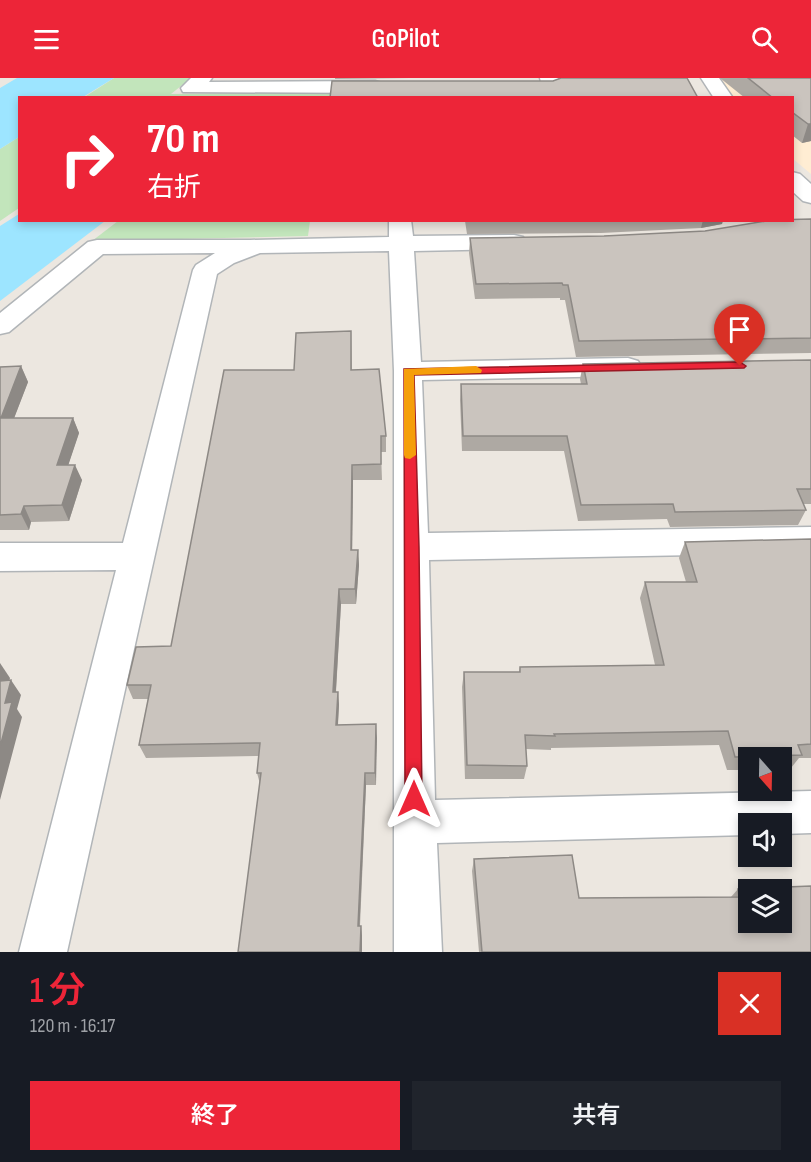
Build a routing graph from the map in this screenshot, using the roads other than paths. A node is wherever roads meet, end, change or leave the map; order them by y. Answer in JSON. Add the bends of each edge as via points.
{"nodes":[{"id":1,"x":203,"y":78,"type":"edge"},
{"id":2,"x":710,"y":78,"type":"edge"},
{"id":3,"x":397,"y":86,"type":"edge"},
{"id":4,"x":527,"y":86,"type":"edge"},
{"id":5,"x":552,"y":87,"type":"edge"},
{"id":6,"x":723,"y":96,"type":"edge"},
{"id":7,"x":794,"y":183,"type":"edge"},
{"id":8,"x":807,"y":212,"type":"edge"},
{"id":9,"x":400,"y":232,"type":"edge"},
{"id":10,"x":542,"y":242,"type":"edge"},
{"id":11,"x":257,"y":246,"type":"junction"},
{"id":12,"x":0,"y":326,"type":"edge"},
{"id":13,"x":657,"y":367,"type":"edge"},
{"id":14,"x":408,"y":371,"type":"junction"},
{"id":15,"x":811,"y":540,"type":"edge"},
{"id":16,"x":412,"y":547,"type":"junction"},
{"id":17,"x":136,"y":556,"type":"junction"},
{"id":18,"x":0,"y":557,"type":"edge"},
{"id":19,"x":811,"y":812,"type":"edge"},
{"id":20,"x":414,"y":822,"type":"junction"},
{"id":21,"x":43,"y":952,"type":"edge"},
{"id":22,"x":418,"y":952,"type":"edge"}],
"edges":[{"from":1,"to":3,"type":"street","via":[[190,88]]},
{"from":2,"to":6,"type":"street"},
{"from":4,"to":5,"type":"street"},
{"from":7,"to":8,"type":"street"},
{"from":9,"to":10,"type":"street"},
{"from":9,"to":11,"type":"street"},
{"from":9,"to":14,"type":"street"},
{"from":11,"to":12,"type":"street","via":[[97,247]]},
{"from":11,"to":17,"type":"street","via":[[205,270]]},
{"from":13,"to":14,"type":"street"},
{"from":14,"to":16,"type":"street"},
{"from":15,"to":16,"type":"street"},
{"from":16,"to":20,"type":"street"},
{"from":17,"to":18,"type":"street"},
{"from":17,"to":21,"type":"street"},
{"from":19,"to":20,"type":"street"},
{"from":20,"to":22,"type":"street"}]}
